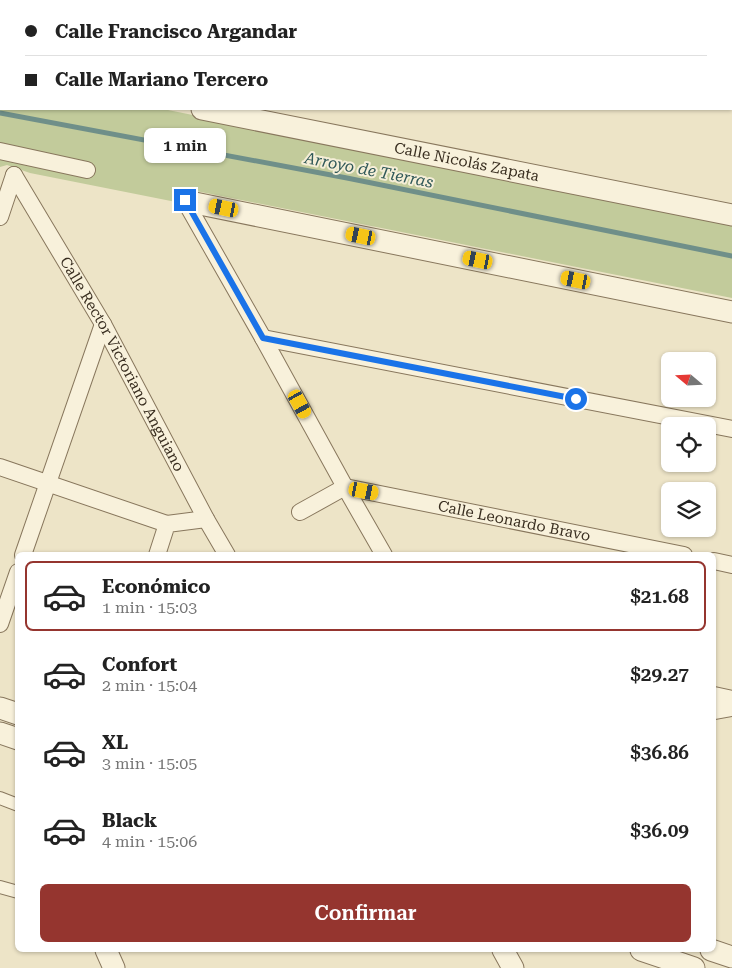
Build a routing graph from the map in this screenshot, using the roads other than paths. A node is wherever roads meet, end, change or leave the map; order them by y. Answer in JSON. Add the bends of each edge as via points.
{"nodes":[{"id":1,"x":207,"y":110,"type":"edge"},
{"id":2,"x":0,"y":150,"type":"edge"},
{"id":3,"x":87,"y":170,"type":"dead end"},
{"id":4,"x":185,"y":200,"type":"joint"},
{"id":5,"x":732,"y":215,"type":"edge"},
{"id":6,"x":0,"y":217,"type":"edge"},
{"id":7,"x":732,"y":312,"type":"edge"},
{"id":8,"x":103,"y":324,"type":"junction"},
{"id":9,"x":263,"y":338,"type":"junction"},
{"id":10,"x":732,"y":429,"type":"edge"},
{"id":11,"x":0,"y":466,"type":"edge"},
{"id":12,"x":47,"y":482,"type":"junction"},
{"id":13,"x":345,"y":487,"type":"junction"},
{"id":14,"x":300,"y":512,"type":"dead end"},
{"id":15,"x":206,"y":519,"type":"junction"},
{"id":16,"x":167,"y":524,"type":"junction"},
{"id":17,"x":24,"y":552,"type":"edge"},
{"id":18,"x":158,"y":552,"type":"edge"},
{"id":19,"x":225,"y":552,"type":"edge"},
{"id":20,"x":382,"y":552,"type":"edge"},
{"id":21,"x":669,"y":552,"type":"edge"},
{"id":22,"x":716,"y":561,"type":"edge"},
{"id":23,"x":732,"y":565,"type":"edge"},
{"id":24,"x":15,"y":581,"type":"edge"},
{"id":25,"x":0,"y":624,"type":"edge"},
{"id":26,"x":716,"y":695,"type":"edge"},
{"id":27,"x":732,"y":698,"type":"edge"},
{"id":28,"x":0,"y":708,"type":"edge"},
{"id":29,"x":732,"y":708,"type":"edge"},
{"id":30,"x":716,"y":711,"type":"edge"},
{"id":31,"x":15,"y":713,"type":"edge"},
{"id":32,"x":0,"y":733,"type":"edge"},
{"id":33,"x":15,"y":738,"type":"edge"},
{"id":34,"x":0,"y":798,"type":"edge"},
{"id":35,"x":15,"y":804,"type":"edge"},
{"id":36,"x":0,"y":887,"type":"edge"},
{"id":37,"x":15,"y":891,"type":"edge"},
{"id":38,"x":107,"y":952,"type":"edge"},
{"id":39,"x":504,"y":952,"type":"edge"},
{"id":40,"x":647,"y":952,"type":"edge"},
{"id":41,"x":716,"y":952,"type":"edge"},
{"id":42,"x":732,"y":957,"type":"edge"},
{"id":43,"x":114,"y":968,"type":"edge"},
{"id":44,"x":513,"y":968,"type":"edge"},
{"id":45,"x":694,"y":968,"type":"edge"}],
"edges":[{"from":1,"to":5,"type":"street","name":"Calle Nicolás Zapata"},
{"from":2,"to":3,"type":"street"},
{"from":4,"to":7,"type":"street"},
{"from":4,"to":9,"type":"street"},
{"from":6,"to":8,"type":"street","name":"Calle Rector Victoriano Anguiano","via":[[14,175]]},
{"from":8,"to":12,"type":"street"},
{"from":8,"to":15,"type":"street","name":"Calle Rector Victoriano Anguiano"},
{"from":9,"to":10,"type":"street"},
{"from":9,"to":13,"type":"street"},
{"from":11,"to":12,"type":"street"},
{"from":12,"to":16,"type":"street"},
{"from":12,"to":17,"type":"street"},
{"from":13,"to":14,"type":"street"},
{"from":13,"to":20,"type":"street"},
{"from":13,"to":21,"type":"street","name":"Calle Leonardo Bravo"},
{"from":15,"to":16,"type":"street"},
{"from":15,"to":19,"type":"street","name":"Calle Rector Victoriano Anguiano"},
{"from":16,"to":18,"type":"street"},
{"from":22,"to":23,"type":"street"},
{"from":24,"to":25,"type":"street"},
{"from":26,"to":27,"type":"street"},
{"from":28,"to":31,"type":"street"},
{"from":29,"to":30,"type":"street"},
{"from":32,"to":33,"type":"street"},
{"from":34,"to":35,"type":"street"},
{"from":36,"to":37,"type":"street"},
{"from":38,"to":43,"type":"street"},
{"from":39,"to":44,"type":"street"},
{"from":40,"to":45,"type":"street"},
{"from":41,"to":42,"type":"street"}]}
